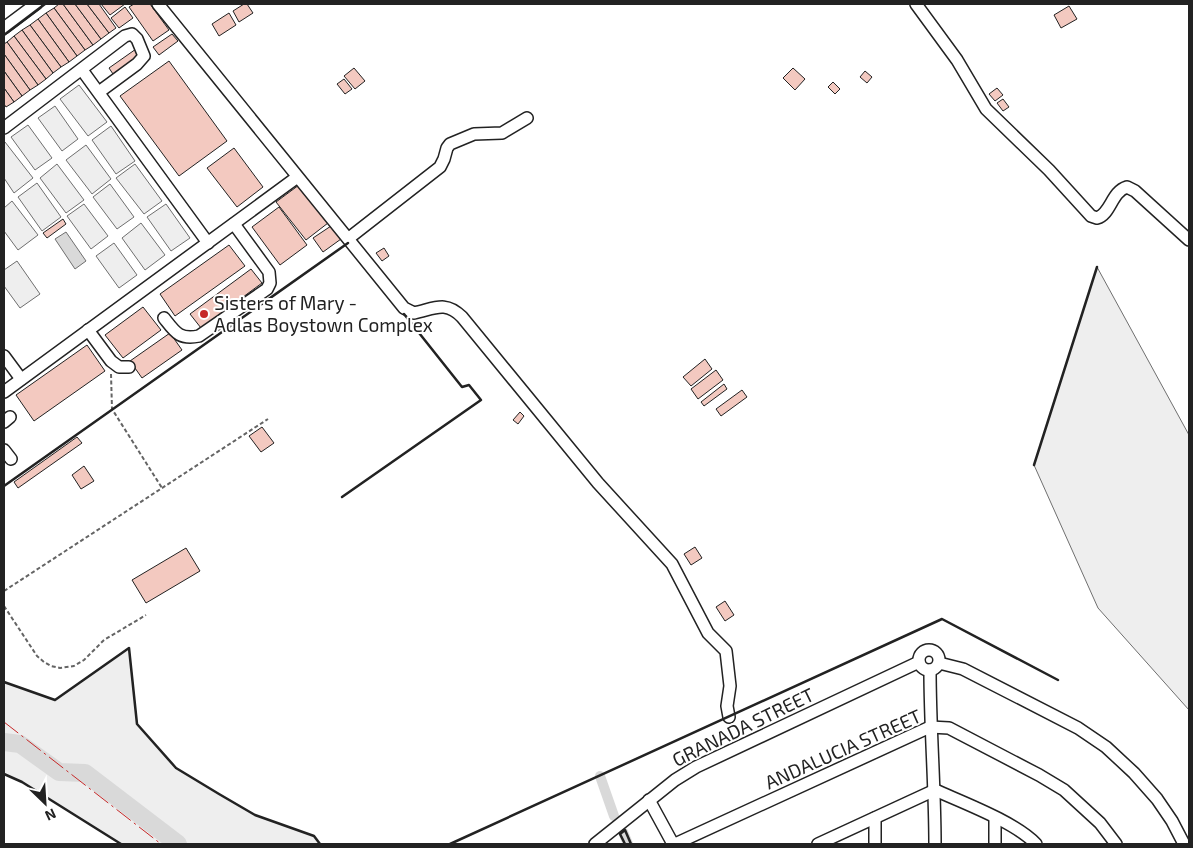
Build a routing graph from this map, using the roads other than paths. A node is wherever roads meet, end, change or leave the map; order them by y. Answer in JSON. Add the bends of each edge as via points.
{"nodes":[{"id":1,"x":36,"y":4,"type":"edge"},
{"id":2,"x":158,"y":4,"type":"edge"},
{"id":3,"x":916,"y":4,"type":"edge"},
{"id":4,"x":4,"y":28,"type":"edge"},
{"id":5,"x":82,"y":70,"type":"junction"},
{"id":6,"x":99,"y":92,"type":"junction"},
{"id":7,"x":527,"y":118,"type":"dead end"},
{"id":8,"x":6,"y":126,"type":"edge"},
{"id":9,"x":296,"y":178,"type":"dead end"},
{"id":10,"x":234,"y":224,"type":"junction"},
{"id":11,"x":349,"y":238,"type":"junction"},
{"id":12,"x":1189,"y":240,"type":"edge"},
{"id":13,"x":208,"y":243,"type":"junction"},
{"id":14,"x":164,"y":318,"type":"dead end"},
{"id":15,"x":88,"y":330,"type":"junction"},
{"id":16,"x":4,"y":356,"type":"edge"},
{"id":17,"x":129,"y":367,"type":"dead end"},
{"id":18,"x":21,"y":379,"type":"junction"},
{"id":19,"x":4,"y":392,"type":"edge"},
{"id":20,"x":919,"y":662,"type":"junction"},
{"id":21,"x":934,"y":666,"type":"junction"},
{"id":22,"x":729,"y":717,"type":"dead end"},
{"id":23,"x":930,"y":727,"type":"junction"},
{"id":24,"x":935,"y":790,"type":"junction"},
{"id":25,"x":649,"y":800,"type":"junction"},
{"id":26,"x":875,"y":818,"type":"junction"},
{"id":27,"x":995,"y":818,"type":"junction"},
{"id":28,"x":595,"y":844,"type":"edge"},
{"id":29,"x":674,"y":844,"type":"edge"},
{"id":30,"x":818,"y":844,"type":"edge"},
{"id":31,"x":875,"y":844,"type":"edge"},
{"id":32,"x":935,"y":844,"type":"edge"},
{"id":33,"x":995,"y":844,"type":"edge"},
{"id":34,"x":1036,"y":844,"type":"edge"},
{"id":35,"x":1116,"y":844,"type":"edge"},
{"id":36,"x":1184,"y":844,"type":"edge"}],
"edges":[{"from":1,"to":4,"type":"street"},
{"from":2,"to":11,"type":"street"},
{"from":3,"to":12,"type":"street","via":[[957,60],[986,109],[1092,216],[1102,216],[1117,192],[1126,187],[1135,191]]},
{"from":5,"to":6,"type":"street"},
{"from":5,"to":6,"type":"street","via":[[125,36],[132,34],[137,39],[144,56]]},
{"from":5,"to":8,"type":"street"},
{"from":6,"to":13,"type":"street"},
{"from":7,"to":11,"type":"street","via":[[502,133],[474,134],[450,144],[440,167]]},
{"from":9,"to":10,"type":"street"},
{"from":10,"to":13,"type":"street"},
{"from":10,"to":14,"type":"street","via":[[269,272],[271,278],[267,289],[199,336],[188,338],[176,334]]},
{"from":11,"to":22,"type":"street","via":[[409,312],[442,306],[462,317],[598,482],[672,564],[708,633],[726,651]]},
{"from":13,"to":15,"type":"street"},
{"from":15,"to":17,"type":"street","via":[[111,361],[119,367]]},
{"from":15,"to":18,"type":"street"},
{"from":16,"to":18,"type":"street"},
{"from":18,"to":19,"type":"street"},
{"from":20,"to":21,"type":"street","via":[[922,667]]},
{"from":20,"to":21,"type":"street","via":[[922,653],[928,651],[936,654]]},
{"from":20,"to":25,"type":"street","name":"GRANADA STREET","via":[[696,767]]},
{"from":21,"to":23,"type":"street"},
{"from":21,"to":36,"type":"street","via":[[962,668],[1078,728],[1106,747],[1157,799]]},
{"from":23,"to":24,"type":"street"},
{"from":23,"to":29,"type":"street","name":"ANDALUCIA STREET"},
{"from":23,"to":35,"type":"street","name":"ANDALUCIA STREET","via":[[949,728],[1064,790],[1100,823]]},
{"from":24,"to":26,"type":"street"},
{"from":24,"to":27,"type":"street"},
{"from":24,"to":32,"type":"street"},
{"from":25,"to":28,"type":"street","name":"GRANADA STREET"},
{"from":25,"to":29,"type":"street"},
{"from":26,"to":30,"type":"street"},
{"from":26,"to":31,"type":"street"},
{"from":27,"to":33,"type":"street"},
{"from":27,"to":34,"type":"street"}]}
